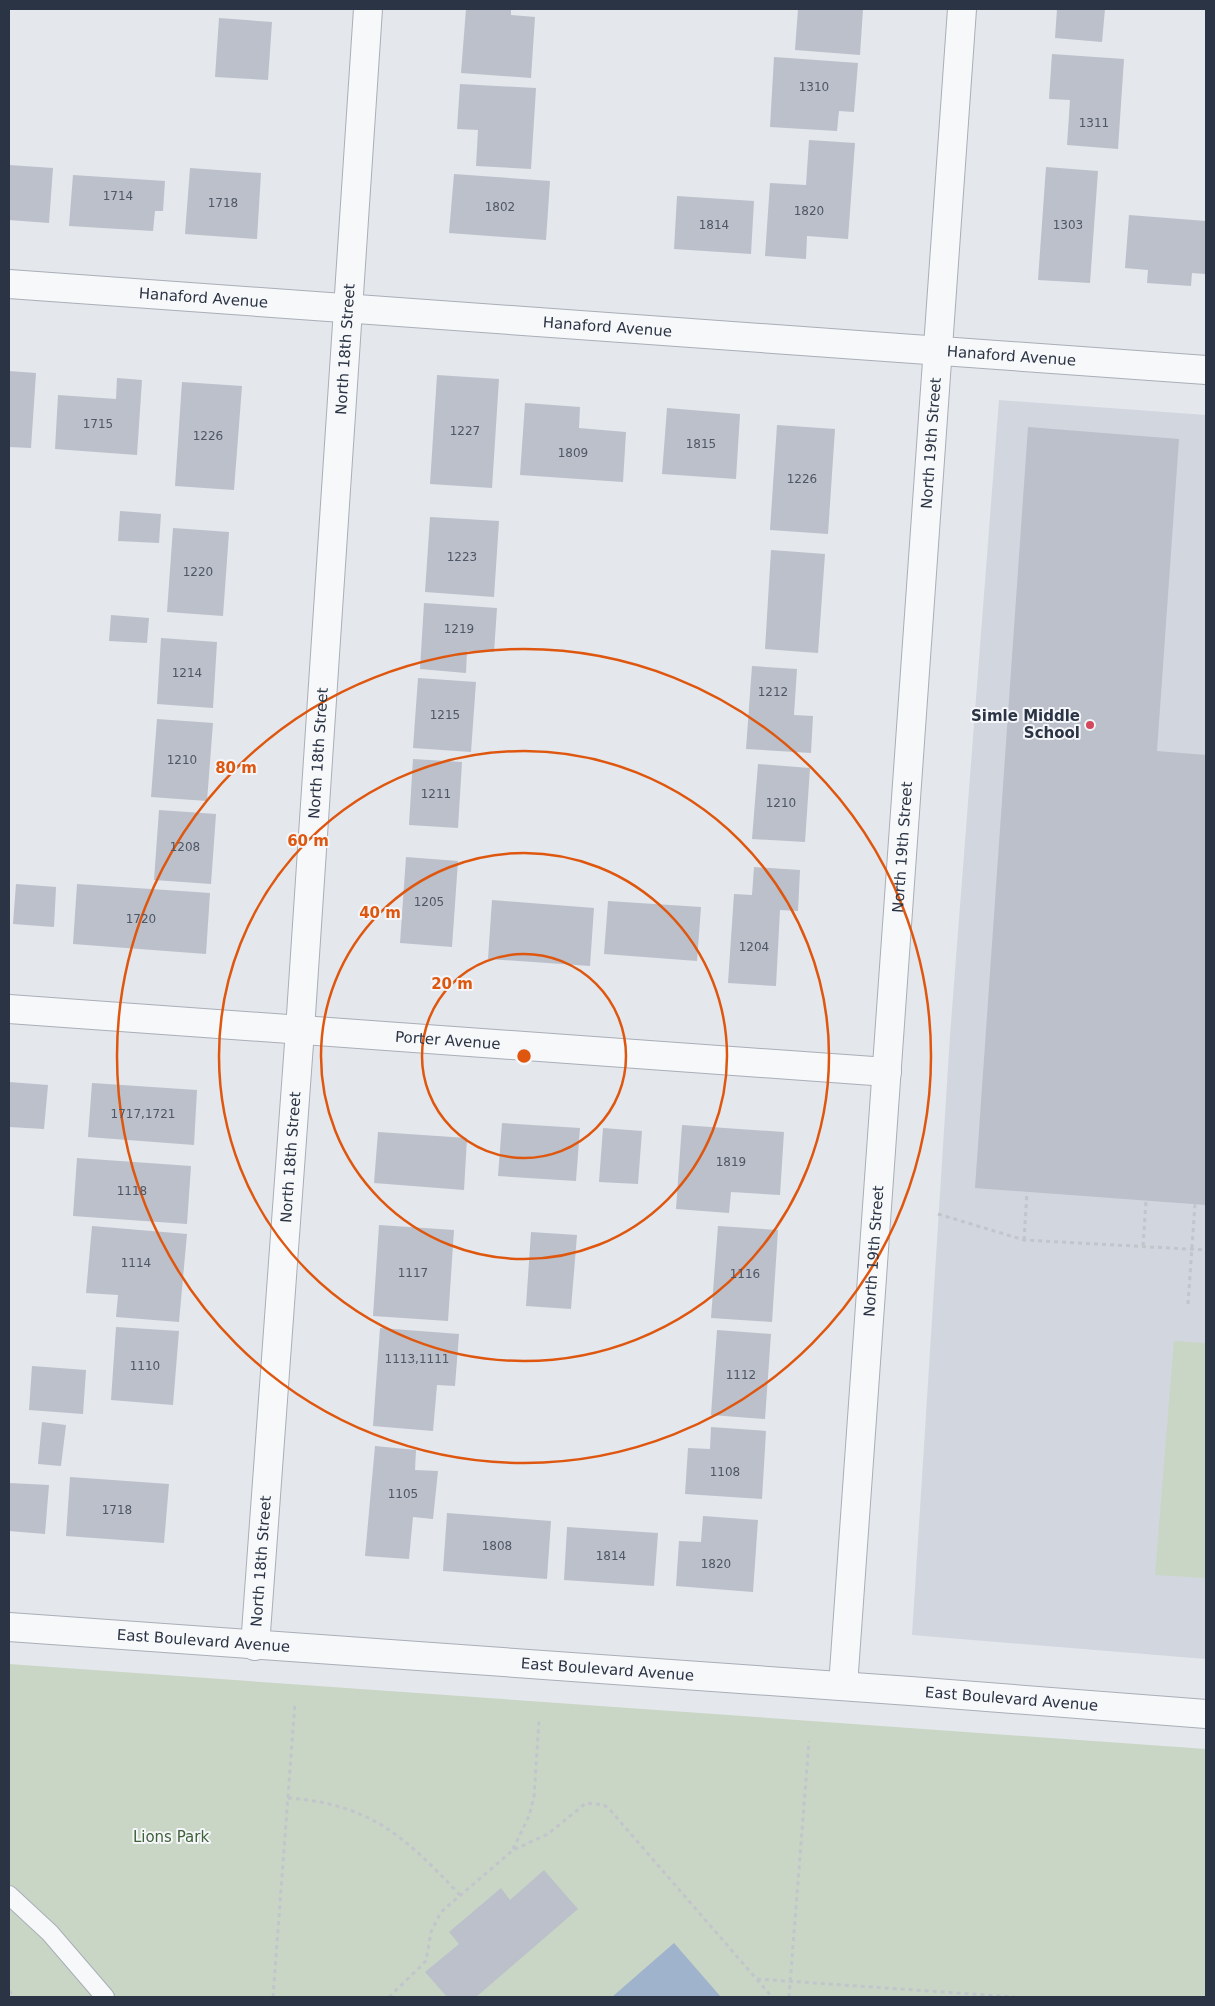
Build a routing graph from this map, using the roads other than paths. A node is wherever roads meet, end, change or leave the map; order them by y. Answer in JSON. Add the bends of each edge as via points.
{"nodes":[{"id":1,"x":368,"y":9,"type":"edge"},
{"id":2,"x":962,"y":9,"type":"edge"},
{"id":3,"x":9,"y":284,"type":"edge"},
{"id":4,"x":347,"y":308,"type":"junction"},
{"id":5,"x":939,"y":352,"type":"junction"},
{"id":6,"x":1206,"y":370,"type":"edge"},
{"id":7,"x":9,"y":1009,"type":"edge"},
{"id":8,"x":300,"y":1030,"type":"junction"},
{"id":9,"x":888,"y":1072,"type":"junction"},
{"id":10,"x":9,"y":1627,"type":"edge"},
{"id":11,"x":255,"y":1646,"type":"junction"},
{"id":12,"x":843,"y":1686,"type":"junction"},
{"id":13,"x":1206,"y":1714,"type":"edge"},
{"id":14,"x":9,"y":1896,"type":"edge"},
{"id":15,"x":105,"y":1997,"type":"edge"}],
"edges":[{"from":1,"to":4,"type":"street","name":"North 18th Street"},
{"from":2,"to":5,"type":"street","name":"North 19th Street"},
{"from":3,"to":4,"type":"street","name":"Hanaford Avenue"},
{"from":4,"to":5,"type":"street","name":"Hanaford Avenue"},
{"from":4,"to":8,"type":"street","name":"North 18th Street"},
{"from":5,"to":6,"type":"street","name":"Hanaford Avenue"},
{"from":5,"to":9,"type":"street","name":"North 19th Street"},
{"from":7,"to":8,"type":"street","name":"Porter Avenue"},
{"from":8,"to":9,"type":"street","name":"Porter Avenue"},
{"from":8,"to":11,"type":"street","name":"North 18th Street"},
{"from":9,"to":12,"type":"street","name":"North 19th Street"},
{"from":10,"to":11,"type":"street","name":"East Boulevard Avenue"},
{"from":11,"to":12,"type":"street","name":"East Boulevard Avenue"},
{"from":12,"to":13,"type":"street","name":"East Boulevard Avenue"},
{"from":14,"to":15,"type":"lane","via":[[50,1932]]}]}
